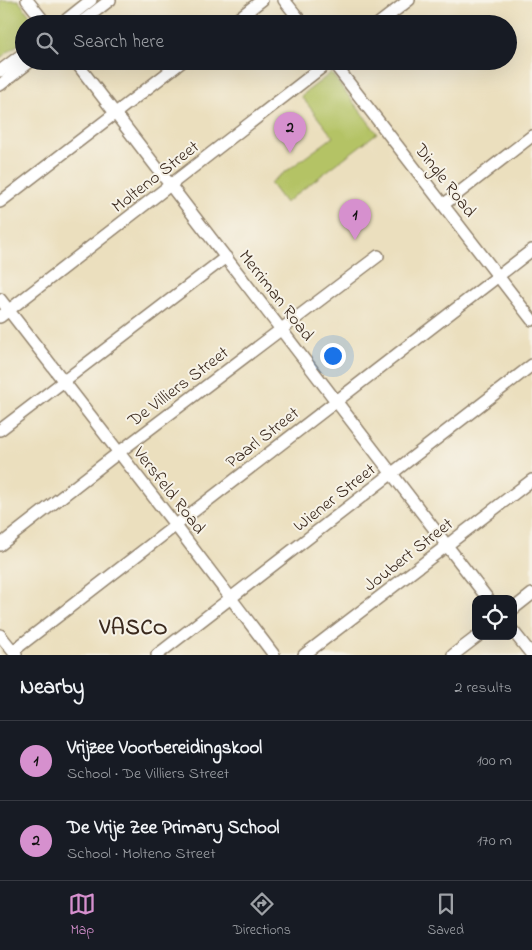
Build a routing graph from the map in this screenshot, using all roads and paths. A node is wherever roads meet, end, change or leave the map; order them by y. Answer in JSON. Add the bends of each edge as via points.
{"nodes":[{"id":1,"x":27,"y":0,"type":"edge"},
{"id":2,"x":92,"y":0,"type":"edge"},
{"id":3,"x":110,"y":0,"type":"edge"},
{"id":4,"x":262,"y":0,"type":"edge"},
{"id":5,"x":284,"y":0,"type":"edge"},
{"id":6,"x":409,"y":0,"type":"edge"},
{"id":7,"x":39,"y":15,"type":"edge"},
{"id":8,"x":73,"y":15,"type":"edge"},
{"id":9,"x":91,"y":15,"type":"edge"},
{"id":10,"x":243,"y":15,"type":"edge"},
{"id":11,"x":296,"y":15,"type":"edge"},
{"id":12,"x":390,"y":15,"type":"edge"},
{"id":13,"x":15,"y":60,"type":"edge"},
{"id":14,"x":19,"y":70,"type":"edge"},
{"id":15,"x":82,"y":70,"type":"edge"},
{"id":16,"x":171,"y":70,"type":"edge"},
{"id":17,"x":319,"y":70,"type":"edge"},
{"id":18,"x":338,"y":70,"type":"edge"},
{"id":19,"x":0,"y":71,"type":"edge"},
{"id":20,"x":0,"y":85,"type":"edge"},
{"id":21,"x":115,"y":113,"type":"junction"},
{"id":22,"x":532,"y":136,"type":"edge"},
{"id":23,"x":171,"y":186,"type":"junction"},
{"id":24,"x":0,"y":202,"type":"edge"},
{"id":25,"x":443,"y":205,"type":"junction"},
{"id":26,"x":532,"y":250,"type":"edge"},
{"id":27,"x":378,"y":256,"type":"dead end"},
{"id":28,"x":226,"y":257,"type":"junction"},
{"id":29,"x":498,"y":276,"type":"junction"},
{"id":30,"x":0,"y":299,"type":"edge"},
{"id":31,"x":4,"y":314,"type":"edge"},
{"id":32,"x":532,"y":320,"type":"edge"},
{"id":33,"x":281,"y":329,"type":"junction"},
{"id":34,"x":532,"y":365,"type":"edge"},
{"id":35,"x":64,"y":381,"type":"junction"},
{"id":36,"x":336,"y":402,"type":"junction"},
{"id":37,"x":0,"y":430,"type":"edge"},
{"id":38,"x":118,"y":453,"type":"junction"},
{"id":39,"x":392,"y":474,"type":"junction"},
{"id":40,"x":532,"y":480,"type":"edge"},
{"id":41,"x":176,"y":526,"type":"junction"},
{"id":42,"x":0,"y":545,"type":"edge"},
{"id":43,"x":447,"y":546,"type":"junction"},
{"id":44,"x":532,"y":594,"type":"edge"},
{"id":45,"x":485,"y":595,"type":"edge"},
{"id":46,"x":230,"y":598,"type":"junction"},
{"id":47,"x":517,"y":606,"type":"edge"},
{"id":48,"x":0,"y":635,"type":"edge"},
{"id":49,"x":517,"y":636,"type":"edge"},
{"id":50,"x":473,"y":640,"type":"edge"},
{"id":51,"x":15,"y":653,"type":"edge"},
{"id":52,"x":157,"y":655,"type":"edge"},
{"id":53,"x":274,"y":655,"type":"edge"},
{"id":54,"x":304,"y":655,"type":"edge"},
{"id":55,"x":453,"y":655,"type":"edge"},
{"id":56,"x":532,"y":655,"type":"edge"}],
"edges":[{"from":1,"to":7,"type":"street"},
{"from":2,"to":8,"type":"street"},
{"from":3,"to":9,"type":"street"},
{"from":4,"to":10,"type":"street"},
{"from":5,"to":11,"type":"street"},
{"from":6,"to":12,"type":"street"},
{"from":13,"to":19,"type":"street"},
{"from":14,"to":20,"type":"street"},
{"from":15,"to":21,"type":"street","name":"Merriman Road"},
{"from":16,"to":21,"type":"street"},
{"from":17,"to":23,"type":"street","name":"Molteno Street"},
{"from":18,"to":25,"type":"street","name":"Dingle Road"},
{"from":21,"to":23,"type":"street","name":"Merriman Road"},
{"from":21,"to":24,"type":"street"},
{"from":22,"to":25,"type":"street"},
{"from":23,"to":28,"type":"street","name":"Merriman Road"},
{"from":23,"to":31,"type":"street","name":"Molteno Street"},
{"from":25,"to":29,"type":"street","name":"Dingle Road"},
{"from":26,"to":29,"type":"street","name":"Paarl Street"},
{"from":27,"to":33,"type":"street","name":"De Villiers Street"},
{"from":28,"to":33,"type":"street","name":"Merriman Road"},
{"from":28,"to":35,"type":"street"},
{"from":29,"to":32,"type":"street","name":"Dingle Road"},
{"from":29,"to":36,"type":"street","name":"Paarl Street"},
{"from":30,"to":31,"type":"street","name":"Versfeld Road"},
{"from":31,"to":35,"type":"street","name":"Versfeld Road"},
{"from":33,"to":36,"type":"street","name":"Merriman Road"},
{"from":33,"to":38,"type":"street","name":"De Villiers Street"},
{"from":34,"to":39,"type":"street","name":"Wiener Street"},
{"from":35,"to":37,"type":"street"},
{"from":35,"to":38,"type":"street","name":"Versfeld Road"},
{"from":36,"to":39,"type":"street","name":"Merriman Road"},
{"from":36,"to":41,"type":"street","name":"Paarl Street"},
{"from":38,"to":41,"type":"street","name":"Versfeld Road"},
{"from":38,"to":42,"type":"street","name":"De Villiers Street"},
{"from":39,"to":43,"type":"street","name":"Merriman Road"},
{"from":39,"to":46,"type":"street","name":"Wiener Street"},
{"from":40,"to":43,"type":"street","name":"Joubert Street"},
{"from":41,"to":46,"type":"street","name":"Versfeld Road"},
{"from":41,"to":51,"type":"street","name":"Paarl Street"},
{"from":43,"to":45,"type":"street","name":"Merriman Road"},
{"from":43,"to":54,"type":"street","name":"Joubert Street"},
{"from":44,"to":47,"type":"street"},
{"from":46,"to":52,"type":"street","name":"Wiener Street"},
{"from":46,"to":53,"type":"street","name":"Versfeld Road"},
{"from":48,"to":51,"type":"street"},
{"from":49,"to":56,"type":"street"},
{"from":50,"to":55,"type":"street"}]}
